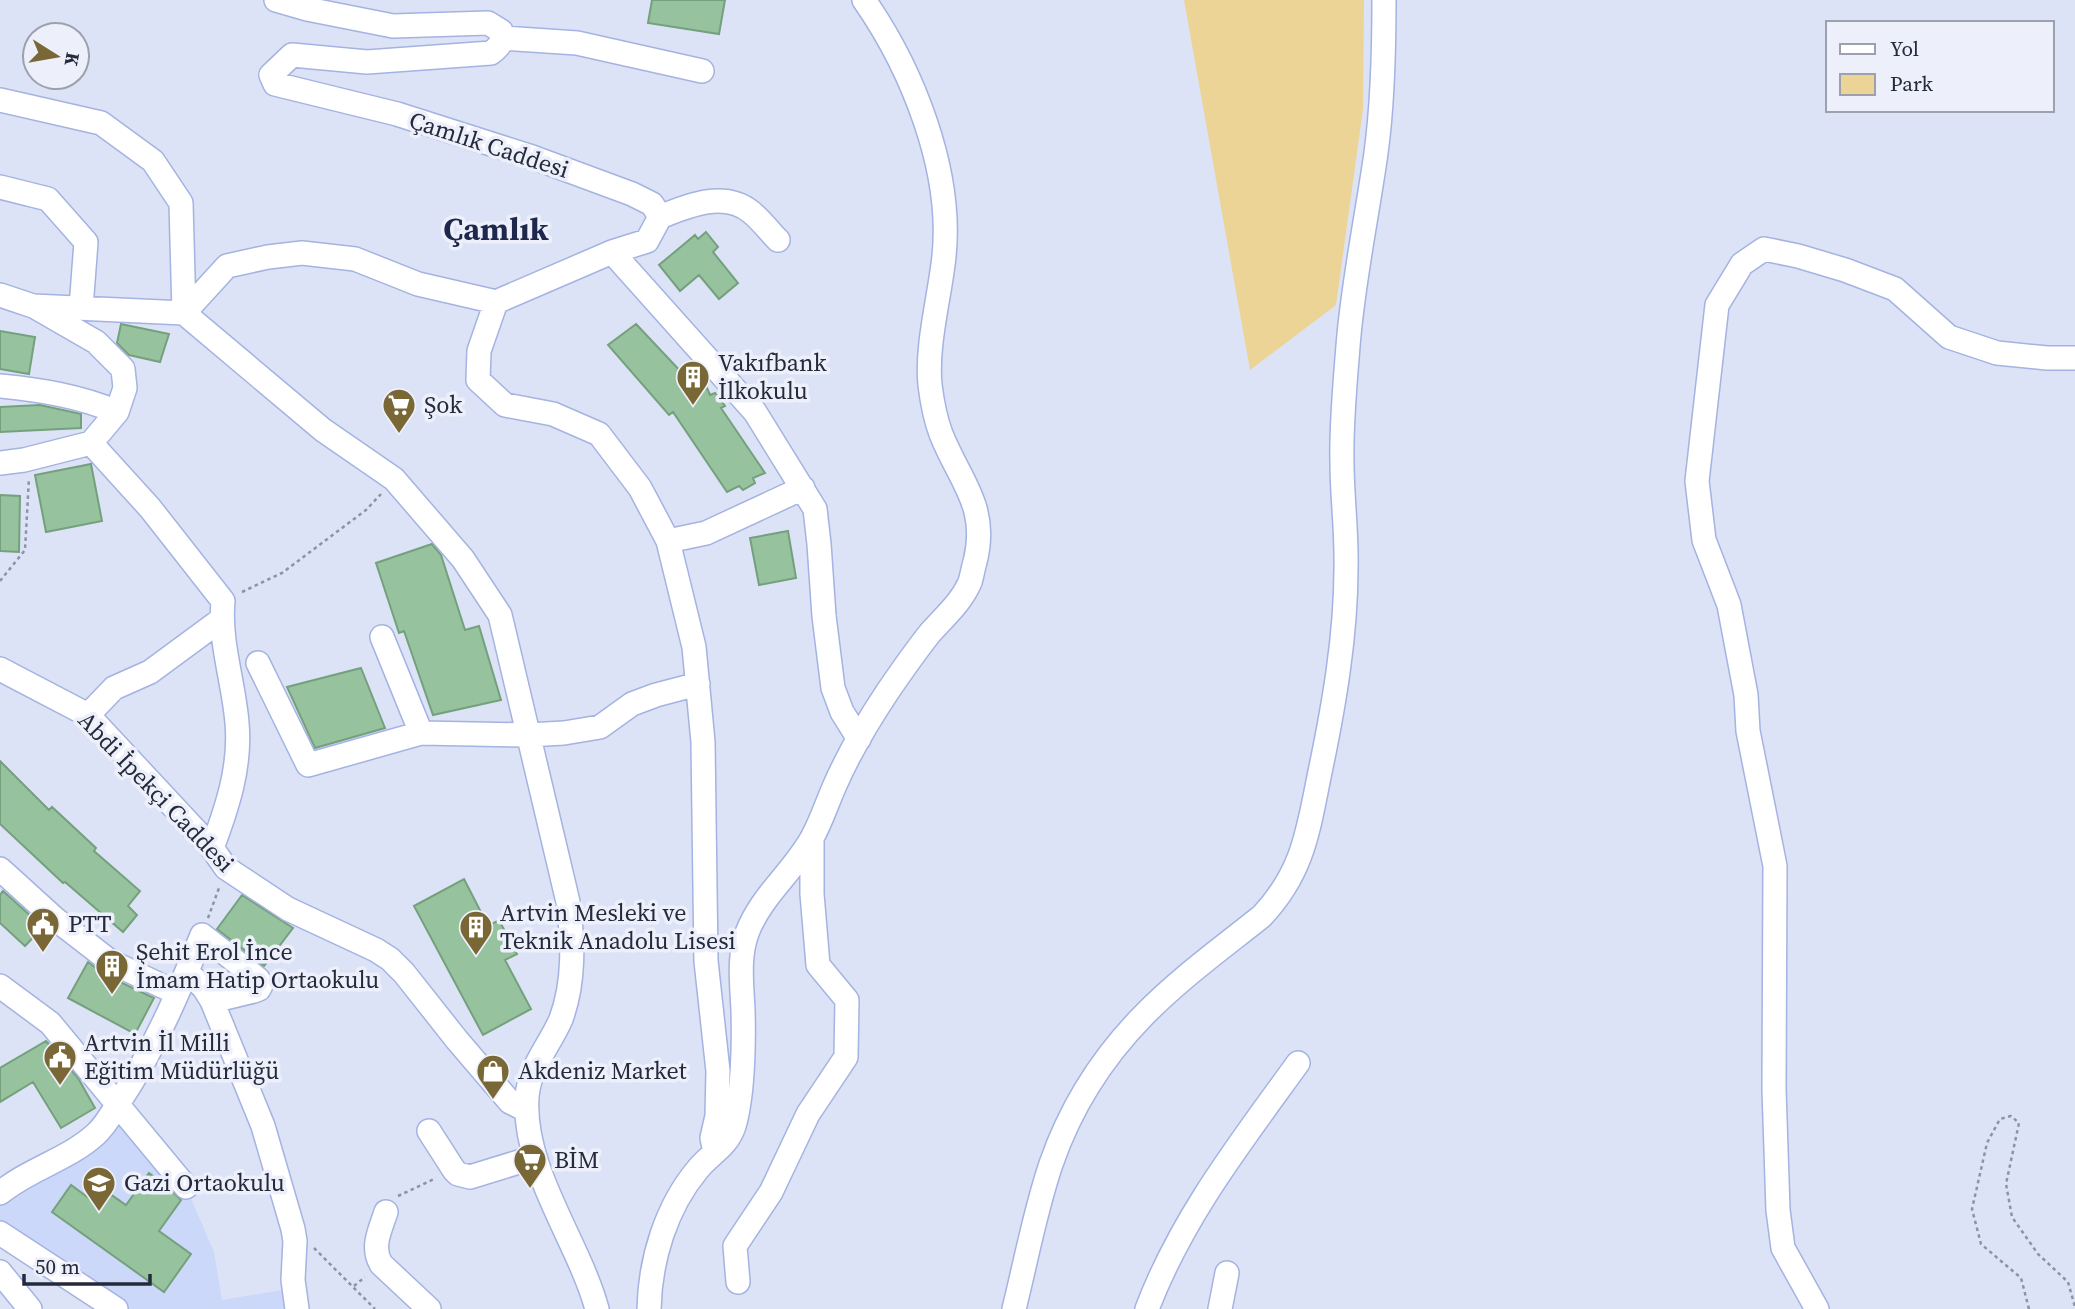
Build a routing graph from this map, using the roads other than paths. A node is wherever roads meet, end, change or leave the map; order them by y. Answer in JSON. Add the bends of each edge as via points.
{"nodes":[{"id":1,"x":276,"y":0,"type":"edge"},
{"id":2,"x":864,"y":0,"type":"edge"},
{"id":3,"x":1384,"y":0,"type":"edge"},
{"id":4,"x":502,"y":38,"type":"junction"},
{"id":5,"x":702,"y":71,"type":"dead end"},
{"id":6,"x":0,"y":100,"type":"edge"},
{"id":7,"x":0,"y":187,"type":"edge"},
{"id":8,"x":660,"y":217,"type":"junction"},
{"id":9,"x":778,"y":240,"type":"dead end"},
{"id":10,"x":612,"y":252,"type":"junction"},
{"id":11,"x":0,"y":295,"type":"edge"},
{"id":12,"x":496,"y":302,"type":"junction"},
{"id":13,"x":33,"y":306,"type":"junction"},
{"id":14,"x":81,"y":308,"type":"junction"},
{"id":15,"x":184,"y":313,"type":"junction"},
{"id":16,"x":2075,"y":358,"type":"edge"},
{"id":17,"x":0,"y":386,"type":"edge"},
{"id":18,"x":117,"y":412,"type":"junction"},
{"id":19,"x":91,"y":443,"type":"junction"},
{"id":20,"x":0,"y":463,"type":"edge"},
{"id":21,"x":803,"y":488,"type":"junction"},
{"id":22,"x":668,"y":541,"type":"junction"},
{"id":23,"x":223,"y":610,"type":"junction"},
{"id":24,"x":382,"y":637,"type":"dead end"},
{"id":25,"x":258,"y":663,"type":"dead end"},
{"id":26,"x":0,"y":668,"type":"edge"},
{"id":27,"x":698,"y":684,"type":"junction"},
{"id":28,"x":88,"y":715,"type":"junction"},
{"id":29,"x":421,"y":733,"type":"junction"},
{"id":30,"x":528,"y":735,"type":"junction"},
{"id":31,"x":859,"y":739,"type":"junction"},
{"id":32,"x":812,"y":838,"type":"junction"},
{"id":33,"x":212,"y":849,"type":"junction"},
{"id":34,"x":0,"y":869,"type":"edge"},
{"id":35,"x":187,"y":972,"type":"junction"},
{"id":36,"x":0,"y":986,"type":"edge"},
{"id":37,"x":177,"y":993,"type":"junction"},
{"id":38,"x":212,"y":1001,"type":"junction"},
{"id":39,"x":1298,"y":1063,"type":"dead end"},
{"id":40,"x":118,"y":1103,"type":"junction"},
{"id":41,"x":526,"y":1110,"type":"junction"},
{"id":42,"x":429,"y":1131,"type":"dead end"},
{"id":43,"x":715,"y":1152,"type":"junction"},
{"id":44,"x":535,"y":1157,"type":"junction"},
{"id":45,"x":186,"y":1187,"type":"dead end"},
{"id":46,"x":0,"y":1193,"type":"edge"},
{"id":47,"x":386,"y":1212,"type":"road end"},
{"id":48,"x":0,"y":1233,"type":"edge"},
{"id":49,"x":0,"y":1272,"type":"edge"},
{"id":50,"x":1227,"y":1273,"type":"dead end"},
{"id":51,"x":738,"y":1282,"type":"dead end"},
{"id":52,"x":30,"y":1309,"type":"edge"},
{"id":53,"x":116,"y":1309,"type":"edge"},
{"id":54,"x":297,"y":1309,"type":"edge"},
{"id":55,"x":429,"y":1309,"type":"edge"},
{"id":56,"x":597,"y":1309,"type":"edge"},
{"id":57,"x":649,"y":1309,"type":"edge"},
{"id":58,"x":1014,"y":1309,"type":"edge"},
{"id":59,"x":1147,"y":1309,"type":"edge"},
{"id":60,"x":1220,"y":1309,"type":"edge"},
{"id":61,"x":1817,"y":1309,"type":"edge"}],
"edges":[{"from":1,"to":4,"type":"street","via":[[393,26],[488,23],[501,31]]},
{"from":2,"to":31,"type":"street","via":[[905,72],[929,131],[939,174],[945,212],[944,253],[929,381],[941,434],[971,497],[980,530],[970,582],[894,683]]},
{"from":3,"to":58,"type":"street","via":[[1381,102],[1353,291],[1344,401],[1342,641],[1304,847],[1286,885],[1262,916],[1143,1016],[1105,1060],[1083,1095],[1051,1164]]},
{"from":4,"to":5,"type":"street","via":[[577,43]]},
{"from":4,"to":8,"type":"street","name":"Çamlık Caddesi","via":[[491,53],[367,62],[292,55],[271,75],[275,85],[397,114],[544,161],[632,194],[652,204]]},
{"from":6,"to":15,"type":"street","via":[[101,123],[153,161],[181,203]]},
{"from":7,"to":14,"type":"street","via":[[48,198],[86,242]]},
{"from":8,"to":9,"type":"street","via":[[692,204],[731,204],[750,211]]},
{"from":8,"to":10,"type":"street","via":[[647,241]]},
{"from":10,"to":12,"type":"street"},
{"from":10,"to":21,"type":"street","via":[[755,412]]},
{"from":11,"to":13,"type":"street"},
{"from":12,"to":15,"type":"street","via":[[418,284],[355,259],[302,253],[227,266]]},
{"from":12,"to":22,"type":"street","via":[[479,351],[478,380],[505,405],[553,414],[599,434],[640,488]]},
{"from":13,"to":14,"type":"street"},
{"from":13,"to":18,"type":"street","via":[[96,342],[123,369],[125,388]]},
{"from":14,"to":15,"type":"street"},
{"from":15,"to":30,"type":"street","via":[[323,430],[394,479],[463,559],[500,615]]},
{"from":16,"to":61,"type":"street","via":[[1997,353],[1950,337],[1895,289],[1810,259],[1764,249],[1742,264],[1717,305],[1697,481],[1704,540],[1729,605],[1775,866],[1774,1088],[1783,1248]]},
{"from":17,"to":18,"type":"street","via":[[54,392]]},
{"from":18,"to":19,"type":"street"},
{"from":19,"to":20,"type":"street"},
{"from":19,"to":23,"type":"street","via":[[150,508]]},
{"from":21,"to":22,"type":"street","via":[[706,533]]},
{"from":21,"to":31,"type":"street","via":[[815,509],[833,688]]},
{"from":22,"to":27,"type":"street","via":[[694,647]]},
{"from":23,"to":28,"type":"street","via":[[150,673],[114,688]]},
{"from":23,"to":33,"type":"street","via":[[238,742],[231,793]]},
{"from":24,"to":29,"type":"street"},
{"from":25,"to":29,"type":"street","via":[[307,765]]},
{"from":26,"to":28,"type":"street","name":"Abdi İpekçi Caddesi"},
{"from":27,"to":30,"type":"street","via":[[632,704],[600,727]]},
{"from":27,"to":43,"type":"street","via":[[706,961],[718,1070],[712,1138]]},
{"from":28,"to":33,"type":"street","name":"Abdi İpekçi Caddesi"},
{"from":29,"to":30,"type":"street"},
{"from":30,"to":41,"type":"street","via":[[568,902],[572,956],[566,1001],[528,1084]]},
{"from":31,"to":32,"type":"street"},
{"from":32,"to":43,"type":"street","via":[[765,900],[746,936],[737,1111],[730,1135]]},
{"from":32,"to":51,"type":"street","via":[[818,965],[847,1000],[846,1057],[808,1114],[771,1192],[735,1246]]},
{"from":33,"to":41,"type":"street","name":"Abdi İpekçi Caddesi","via":[[226,868],[288,909],[390,959],[510,1102]]},
{"from":34,"to":37,"type":"street","via":[[111,962]]},
{"from":35,"to":37,"type":"street"},
{"from":35,"to":38,"type":"street"},
{"from":35,"to":38,"type":"street","via":[[202,935],[261,985],[254,991]]},
{"from":36,"to":40,"type":"street","via":[[50,1023]]},
{"from":37,"to":40,"type":"street"},
{"from":38,"to":54,"type":"street","via":[[263,1126],[295,1241]]},
{"from":39,"to":59,"type":"street","via":[[1206,1190]]},
{"from":40,"to":45,"type":"street"},
{"from":40,"to":46,"type":"street","via":[[85,1143]]},
{"from":41,"to":44,"type":"street"},
{"from":42,"to":44,"type":"street","via":[[454,1170],[470,1177]]},
{"from":43,"to":57,"type":"street","via":[[698,1168],[662,1234]]},
{"from":44,"to":56,"type":"street"},
{"from":47,"to":55,"type":"street","via":[[376,1256]]},
{"from":48,"to":53,"type":"street"},
{"from":49,"to":52,"type":"street"},
{"from":50,"to":60,"type":"street"}]}
